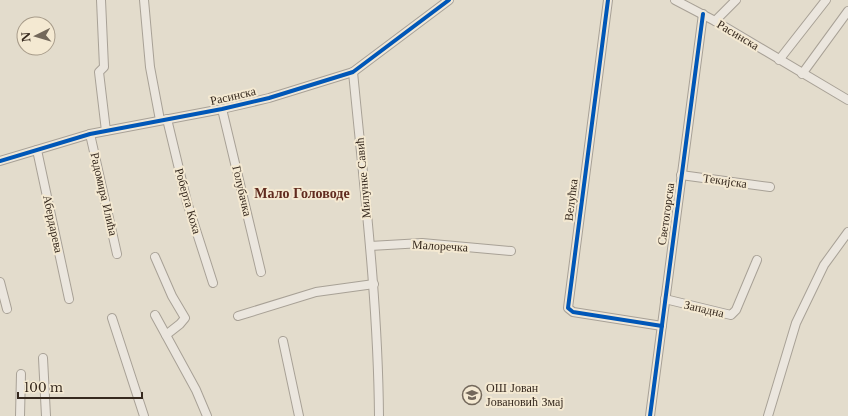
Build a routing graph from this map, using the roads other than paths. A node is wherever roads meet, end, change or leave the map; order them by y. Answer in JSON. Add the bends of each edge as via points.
{"nodes":[{"id":1,"x":101,"y":0,"type":"edge"},
{"id":2,"x":144,"y":0,"type":"edge"},
{"id":3,"x":449,"y":0,"type":"edge"},
{"id":4,"x":608,"y":0,"type":"edge"},
{"id":5,"x":675,"y":0,"type":"edge"},
{"id":6,"x":736,"y":0,"type":"edge"},
{"id":7,"x":826,"y":0,"type":"edge"},
{"id":8,"x":848,"y":11,"type":"edge"},
{"id":9,"x":703,"y":14,"type":"junction"},
{"id":10,"x":716,"y":21,"type":"junction"},
{"id":11,"x":778,"y":60,"type":"junction"},
{"id":12,"x":353,"y":72,"type":"junction"},
{"id":13,"x":802,"y":74,"type":"junction"},
{"id":14,"x":848,"y":100,"type":"edge"},
{"id":15,"x":222,"y":109,"type":"junction"},
{"id":16,"x":163,"y":120,"type":"junction"},
{"id":17,"x":106,"y":132,"type":"junction"},
{"id":18,"x":90,"y":134,"type":"junction"},
{"id":19,"x":37,"y":150,"type":"junction"},
{"id":20,"x":0,"y":161,"type":"edge"},
{"id":21,"x":681,"y":175,"type":"junction"},
{"id":22,"x":770,"y":187,"type":"dead end"},
{"id":23,"x":848,"y":232,"type":"edge"},
{"id":24,"x":370,"y":246,"type":"junction"},
{"id":25,"x":511,"y":251,"type":"dead end"},
{"id":26,"x":117,"y":254,"type":"dead end"},
{"id":27,"x":155,"y":257,"type":"dead end"},
{"id":28,"x":757,"y":260,"type":"dead end"},
{"id":29,"x":261,"y":272,"type":"dead end"},
{"id":30,"x":0,"y":282,"type":"edge"},
{"id":31,"x":213,"y":283,"type":"dead end"},
{"id":32,"x":374,"y":284,"type":"junction"},
{"id":33,"x":69,"y":298,"type":"dead end"},
{"id":34,"x":665,"y":299,"type":"junction"},
{"id":35,"x":7,"y":309,"type":"dead end"},
{"id":36,"x":155,"y":315,"type":"dead end"},
{"id":37,"x":238,"y":316,"type":"dead end"},
{"id":38,"x":112,"y":318,"type":"dead end"},
{"id":39,"x":662,"y":326,"type":"junction"},
{"id":40,"x":166,"y":335,"type":"junction"},
{"id":41,"x":283,"y":340,"type":"dead end"},
{"id":42,"x":43,"y":358,"type":"dead end"},
{"id":43,"x":21,"y":374,"type":"dead end"},
{"id":44,"x":20,"y":416,"type":"edge"},
{"id":45,"x":46,"y":416,"type":"edge"},
{"id":46,"x":144,"y":416,"type":"edge"},
{"id":47,"x":207,"y":416,"type":"edge"},
{"id":48,"x":299,"y":416,"type":"edge"},
{"id":49,"x":380,"y":416,"type":"edge"},
{"id":50,"x":650,"y":416,"type":"edge"},
{"id":51,"x":768,"y":416,"type":"edge"}],
"edges":[{"from":1,"to":17,"type":"street","via":[[104,66],[99,72]]},
{"from":2,"to":16,"type":"street","name":"Роберта Коха","via":[[150,67]]},
{"from":3,"to":12,"type":"street","name":"Расинска"},
{"from":4,"to":39,"type":"street","name":"Велућка","via":[[568,308],[573,312]]},
{"from":5,"to":9,"type":"street","name":"Расинска"},
{"from":6,"to":10,"type":"street"},
{"from":7,"to":11,"type":"street"},
{"from":8,"to":13,"type":"street"},
{"from":9,"to":10,"type":"street","name":"Расинска"},
{"from":9,"to":21,"type":"street","name":"Светогорска"},
{"from":10,"to":11,"type":"street","name":"Расинска"},
{"from":11,"to":13,"type":"street","name":"Расинска"},
{"from":12,"to":15,"type":"street","name":"Расинска","via":[[269,98]]},
{"from":12,"to":24,"type":"street","name":"Милунке Савић"},
{"from":13,"to":14,"type":"street","name":"Расинска"},
{"from":15,"to":16,"type":"street","name":"Расинска"},
{"from":15,"to":29,"type":"street","name":"Голубачка"},
{"from":16,"to":17,"type":"street","name":"Расинска"},
{"from":16,"to":31,"type":"street","name":"Роберта Коха"},
{"from":17,"to":18,"type":"street","name":"Расинска"},
{"from":18,"to":19,"type":"street","name":"Расинска"},
{"from":18,"to":26,"type":"street","name":"Радомира Илића"},
{"from":19,"to":20,"type":"street","name":"Расинска"},
{"from":19,"to":33,"type":"street","name":"Абердарева"},
{"from":21,"to":22,"type":"street","name":"Текијска"},
{"from":21,"to":34,"type":"street","name":"Светогорска"},
{"from":23,"to":51,"type":"street","via":[[824,265],[796,323]]},
{"from":24,"to":25,"type":"street","name":"Малоречка","via":[[422,243]]},
{"from":24,"to":32,"type":"street","name":"Милунке Савић"},
{"from":27,"to":40,"type":"street","via":[[185,318]]},
{"from":28,"to":34,"type":"street","name":"Западна","via":[[736,310],[731,315]]},
{"from":30,"to":35,"type":"street"},
{"from":32,"to":37,"type":"street","via":[[316,292]]},
{"from":32,"to":49,"type":"street","name":"Милунке Савић"},
{"from":34,"to":39,"type":"street","name":"Светогорска"},
{"from":36,"to":40,"type":"street"},
{"from":38,"to":46,"type":"street"},
{"from":39,"to":50,"type":"street","name":"Светогорска"},
{"from":40,"to":47,"type":"street"},
{"from":41,"to":48,"type":"street"},
{"from":42,"to":45,"type":"street"},
{"from":43,"to":44,"type":"street"}]}
